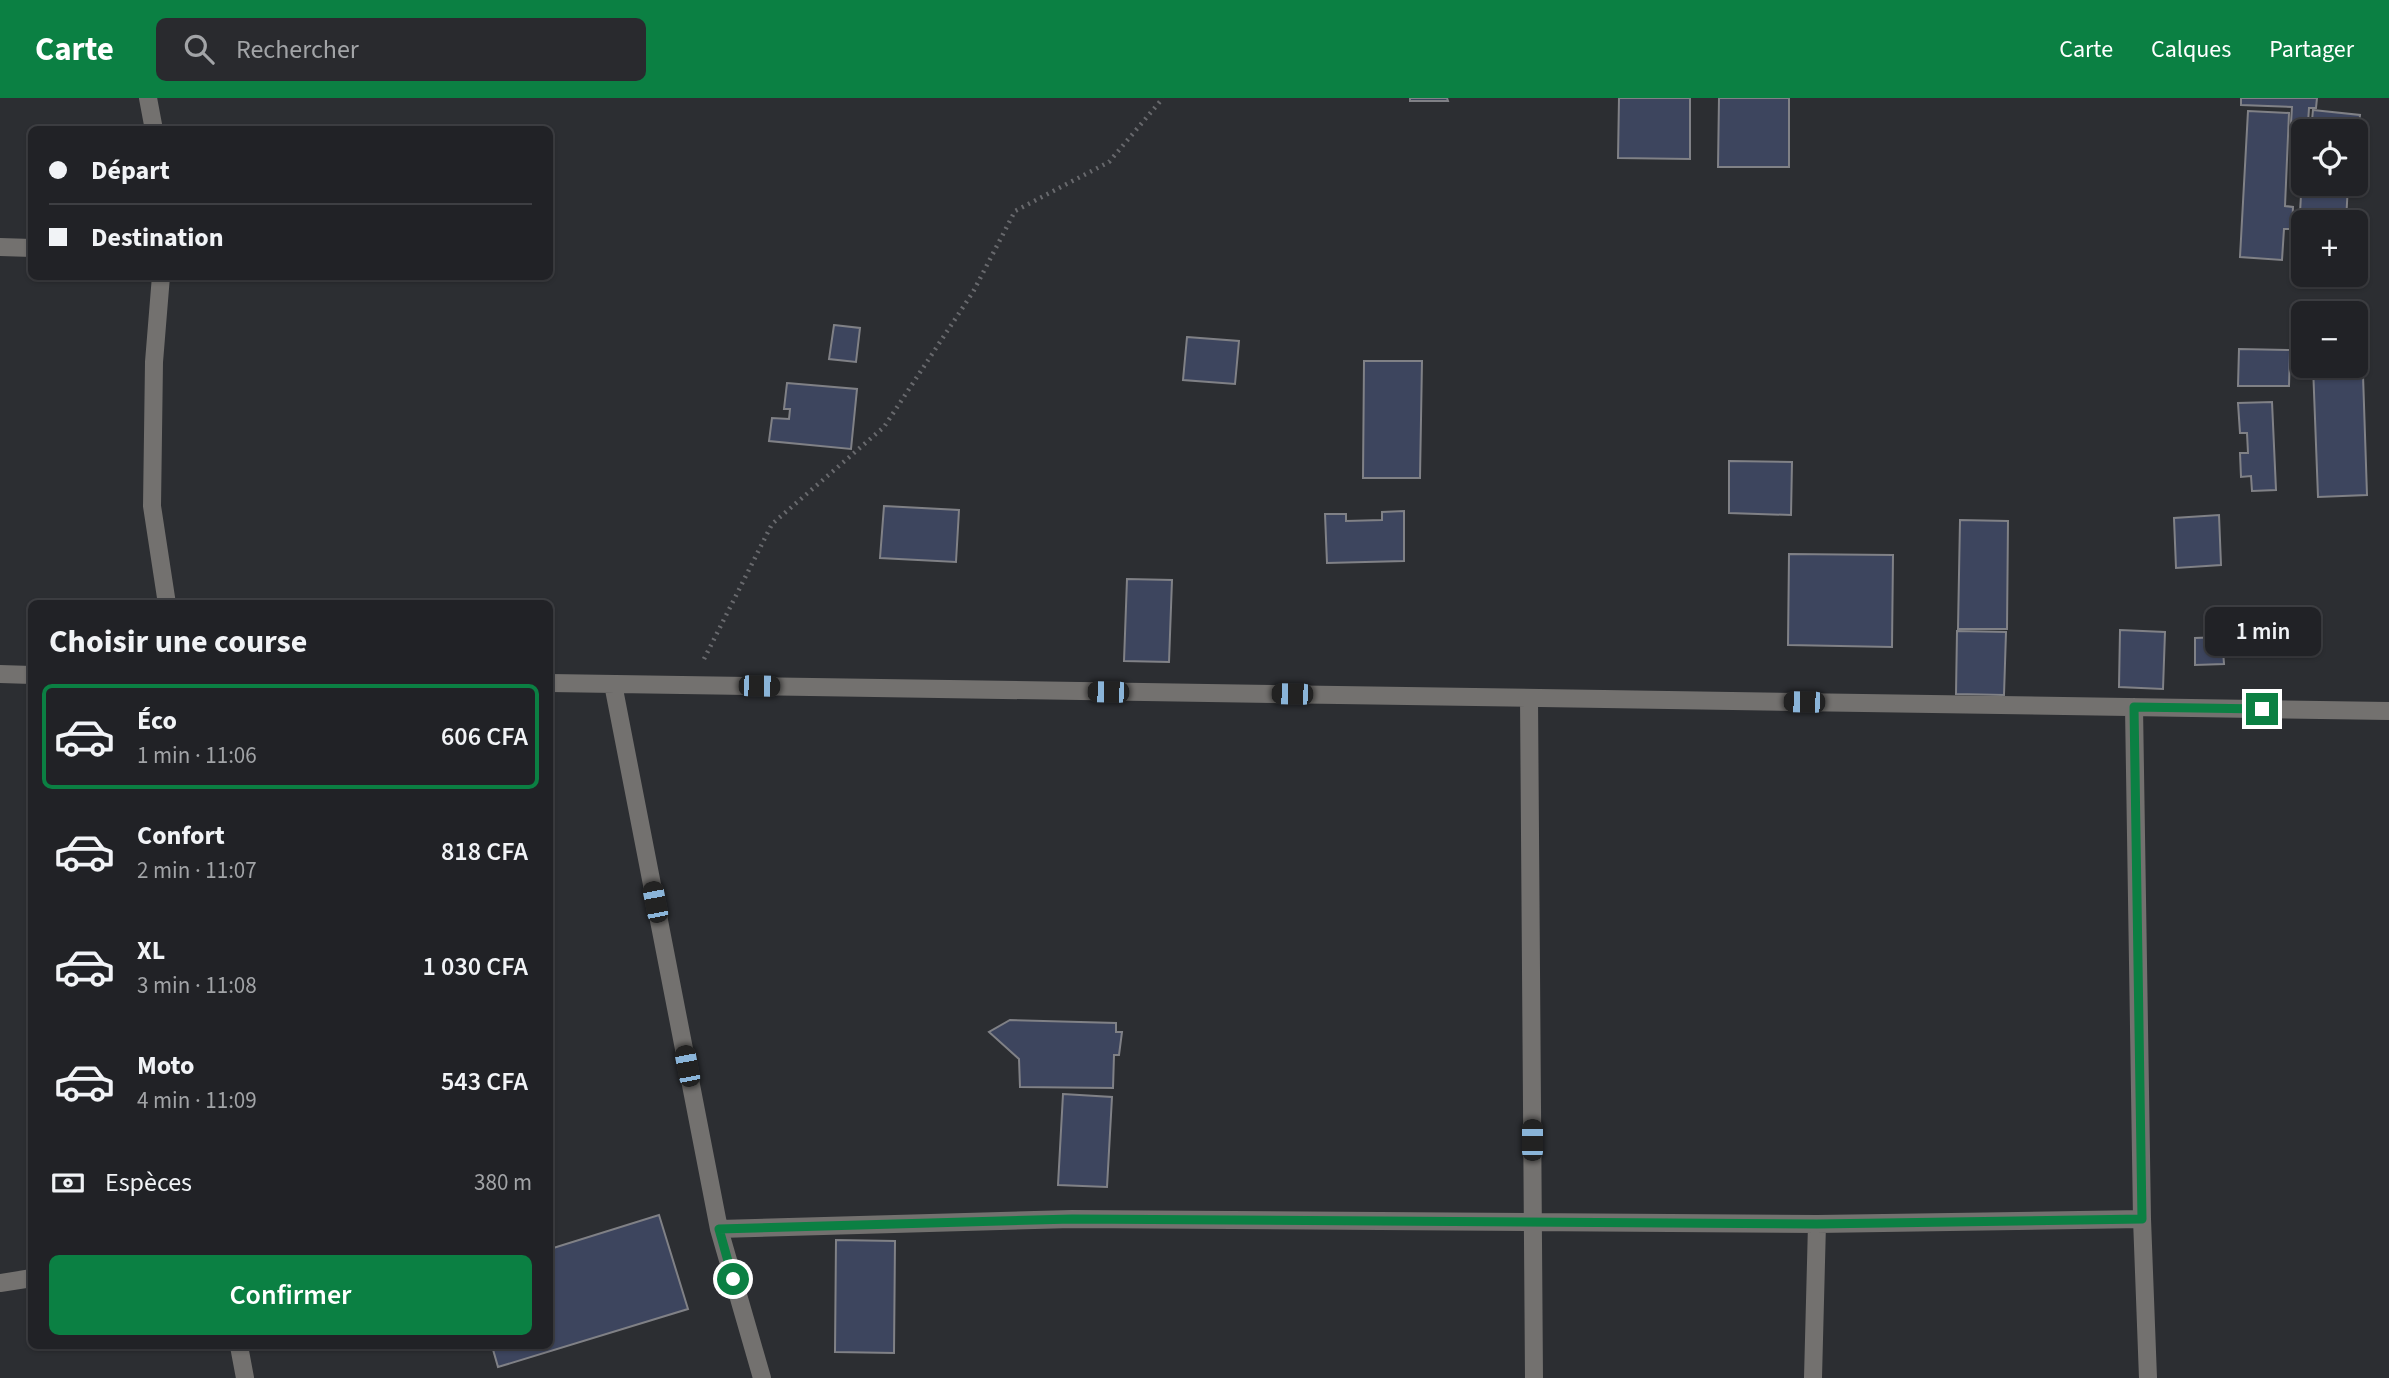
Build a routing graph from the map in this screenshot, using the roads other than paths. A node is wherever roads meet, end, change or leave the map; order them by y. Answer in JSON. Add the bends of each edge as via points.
{"nodes":[{"id":1,"x":149,"y":98,"type":"edge"},
{"id":2,"x":153,"y":126,"type":"edge"},
{"id":3,"x":0,"y":247,"type":"edge"},
{"id":4,"x":28,"y":248,"type":"edge"},
{"id":5,"x":161,"y":280,"type":"edge"},
{"id":6,"x":166,"y":600,"type":"edge"},
{"id":7,"x":0,"y":674,"type":"edge"},
{"id":8,"x":28,"y":675,"type":"edge"},
{"id":9,"x":553,"y":683,"type":"edge"},
{"id":10,"x":613,"y":684,"type":"junction"},
{"id":11,"x":1530,"y":698,"type":"junction"},
{"id":12,"x":2134,"y":707,"type":"junction"},
{"id":13,"x":2389,"y":711,"type":"edge"},
{"id":14,"x":2142,"y":1219,"type":"junction"},
{"id":15,"x":1533,"y":1223,"type":"junction"},
{"id":16,"x":1817,"y":1224,"type":"junction"},
{"id":17,"x":719,"y":1229,"type":"junction"},
{"id":18,"x":28,"y":1279,"type":"edge"},
{"id":19,"x":0,"y":1283,"type":"edge"},
{"id":20,"x":240,"y":1349,"type":"edge"},
{"id":21,"x":245,"y":1378,"type":"edge"},
{"id":22,"x":762,"y":1378,"type":"edge"},
{"id":23,"x":1534,"y":1378,"type":"edge"},
{"id":24,"x":1813,"y":1378,"type":"edge"},
{"id":25,"x":2148,"y":1378,"type":"edge"}],
"edges":[{"from":1,"to":2,"type":"street"},
{"from":3,"to":4,"type":"street"},
{"from":5,"to":6,"type":"street","via":[[154,362],[152,506]]},
{"from":7,"to":8,"type":"street"},
{"from":9,"to":10,"type":"street"},
{"from":10,"to":11,"type":"street"},
{"from":10,"to":17,"type":"street"},
{"from":11,"to":12,"type":"street"},
{"from":11,"to":15,"type":"street"},
{"from":12,"to":13,"type":"street"},
{"from":12,"to":14,"type":"street"},
{"from":14,"to":16,"type":"street"},
{"from":14,"to":25,"type":"street"},
{"from":15,"to":16,"type":"street"},
{"from":15,"to":17,"type":"street","via":[[1072,1219]]},
{"from":15,"to":23,"type":"street"},
{"from":16,"to":24,"type":"street"},
{"from":17,"to":22,"type":"street"},
{"from":18,"to":19,"type":"street"},
{"from":20,"to":21,"type":"street"}]}
